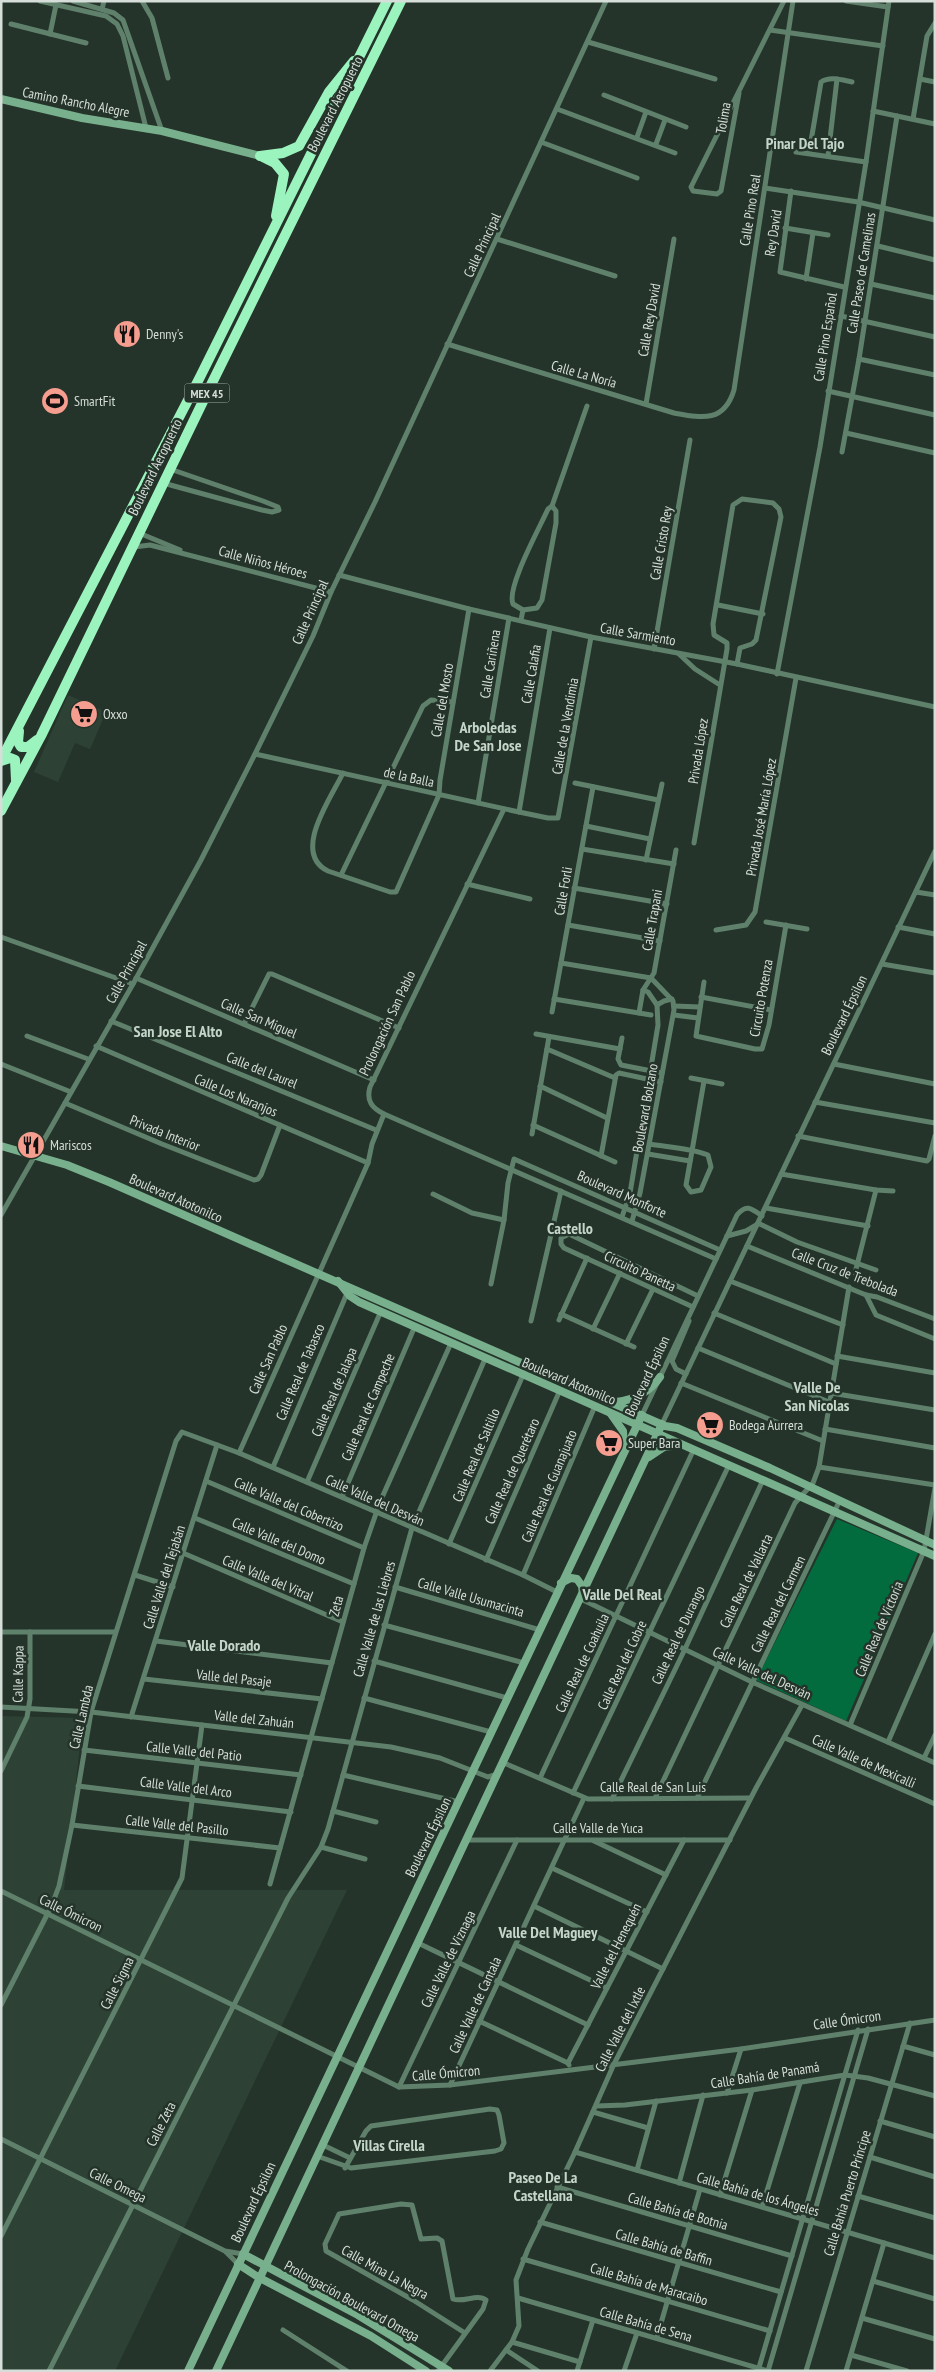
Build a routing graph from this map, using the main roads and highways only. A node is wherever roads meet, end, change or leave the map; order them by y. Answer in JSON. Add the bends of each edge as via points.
{"nodes":[{"id":1,"x":387,"y":1,"type":"edge"},
{"id":2,"x":401,"y":1,"type":"edge"},
{"id":3,"x":363,"y":51,"type":"junction"},
{"id":4,"x":275,"y":226,"type":"junction"},
{"id":5,"x":22,"y":718,"type":"junction"},
{"id":6,"x":40,"y":736,"type":"junction"},
{"id":7,"x":1,"y":760,"type":"edge"},
{"id":8,"x":15,"y":786,"type":"junction"},
{"id":9,"x":1,"y":811,"type":"edge"}],
"edges":[{"from":1,"to":3,"type":"highway","name":"Boulevard Aeropuerto","number":"MEX 45"},
{"from":2,"to":6,"type":"highway","name":"Boulevard Aeropuerto","number":"MEX 45"},
{"from":3,"to":4,"type":"highway","name":"Boulevard Aeropuerto","number":"MEX 45"},
{"from":3,"to":4,"type":"highway","via":[[329,92],[299,146],[283,153],[260,156],[276,163],[284,174]]},
{"from":4,"to":5,"type":"highway","name":"Boulevard Aeropuerto","number":"MEX 45"},
{"from":5,"to":6,"type":"highway","via":[[17,738],[19,745],[28,747]]},
{"from":5,"to":7,"type":"highway","name":"Boulevard Aeropuerto","number":"MEX 45"},
{"from":6,"to":8,"type":"highway","name":"Boulevard Aeropuerto","number":"MEX 45"},
{"from":7,"to":8,"type":"highway","via":[[15,760]]},
{"from":8,"to":9,"type":"highway","name":"Boulevard Aeropuerto","number":"MEX 45"}]}
